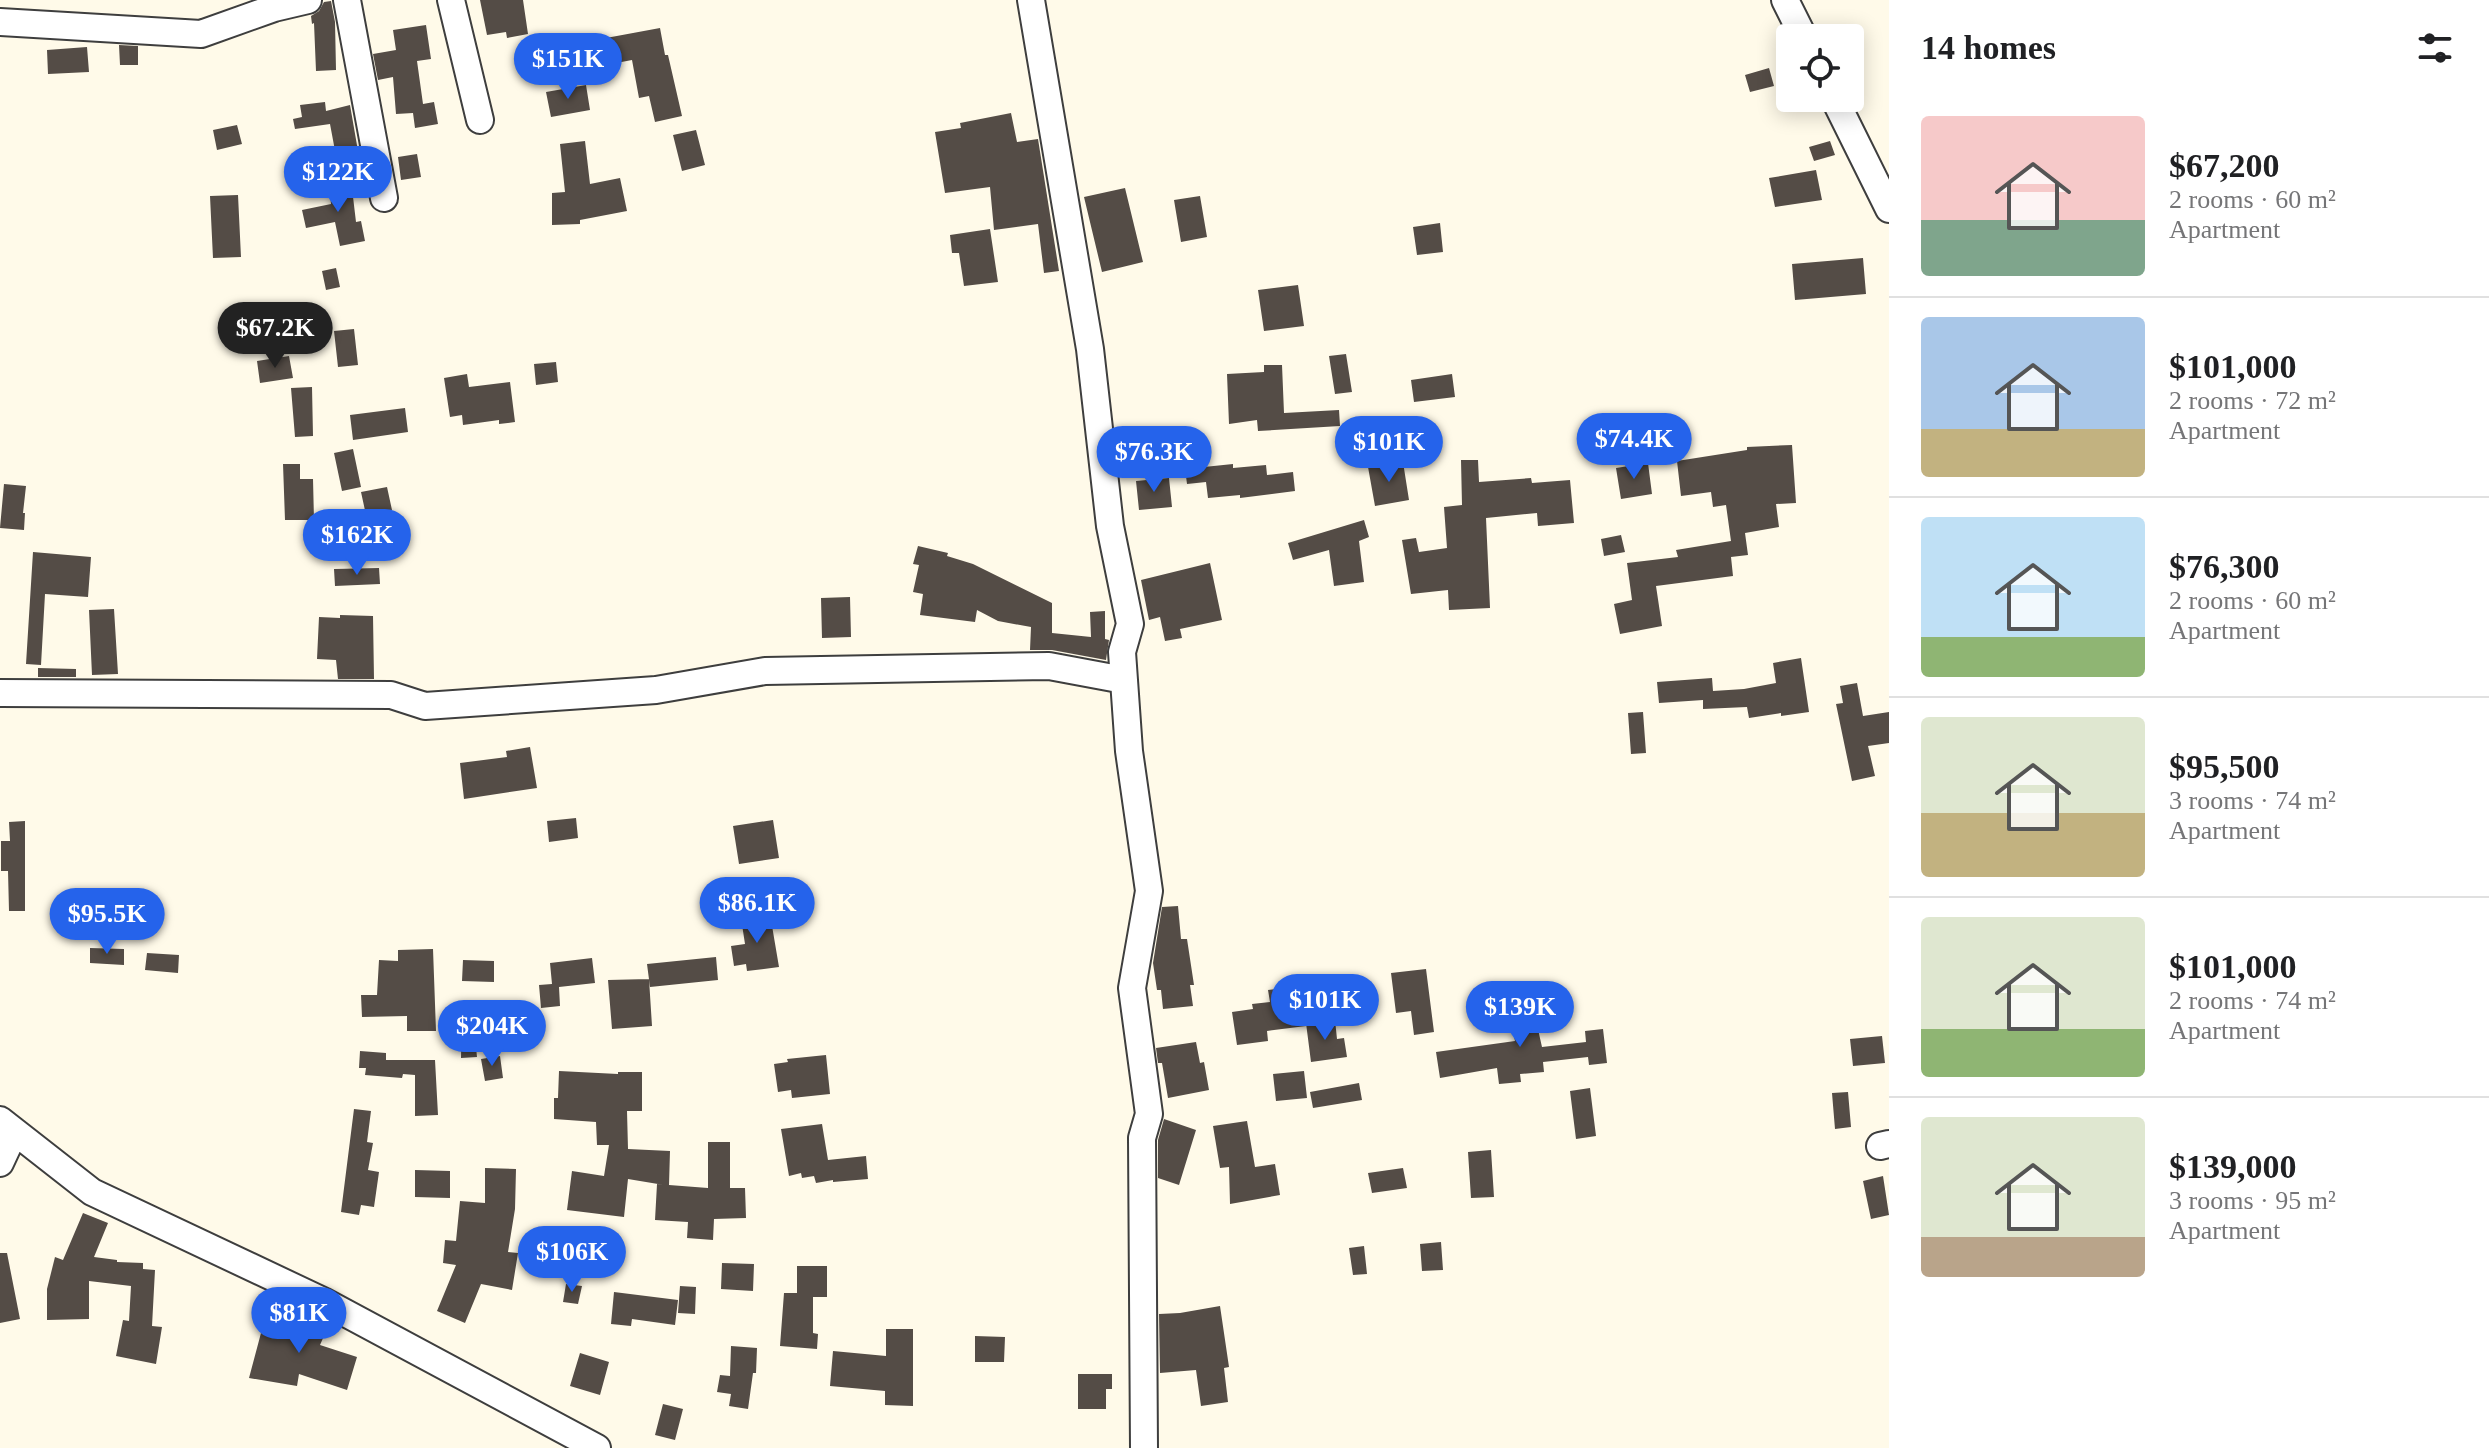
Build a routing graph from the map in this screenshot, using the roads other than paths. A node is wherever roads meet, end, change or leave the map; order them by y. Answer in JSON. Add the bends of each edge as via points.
{"nodes":[{"id":1,"x":308,"y":0,"type":"edge"},
{"id":2,"x":347,"y":0,"type":"edge"},
{"id":3,"x":451,"y":0,"type":"edge"},
{"id":4,"x":1031,"y":0,"type":"edge"},
{"id":5,"x":1785,"y":0,"type":"edge"},
{"id":6,"x":0,"y":22,"type":"edge"},
{"id":7,"x":1797,"y":24,"type":"edge"},
{"id":8,"x":1841,"y":112,"type":"edge"},
{"id":9,"x":480,"y":120,"type":"dead end"},
{"id":10,"x":384,"y":198,"type":"dead end"},
{"id":11,"x":1889,"y":209,"type":"edge"},
{"id":12,"x":1124,"y":680,"type":"junction"},
{"id":13,"x":0,"y":693,"type":"edge"},
{"id":14,"x":7,"y":1126,"type":"edge"},
{"id":15,"x":0,"y":1163,"type":"edge"},
{"id":16,"x":597,"y":1448,"type":"edge"},
{"id":17,"x":1144,"y":1448,"type":"edge"}],
"edges":[{"from":1,"to":6,"type":"street","via":[[201,34]]},
{"from":2,"to":10,"type":"street"},
{"from":3,"to":9,"type":"street"},
{"from":4,"to":12,"type":"street","via":[[1090,349],[1110,526],[1130,624],[1122,652]]},
{"from":5,"to":7,"type":"street"},
{"from":8,"to":11,"type":"street"},
{"from":12,"to":13,"type":"street","via":[[1049,666],[765,671],[656,690],[425,706],[391,695]]},
{"from":12,"to":17,"type":"street","via":[[1149,891],[1132,988],[1149,1114],[1142,1138]]},
{"from":14,"to":15,"type":"street"},
{"from":14,"to":16,"type":"street","via":[[92,1192],[323,1301]]}]}
